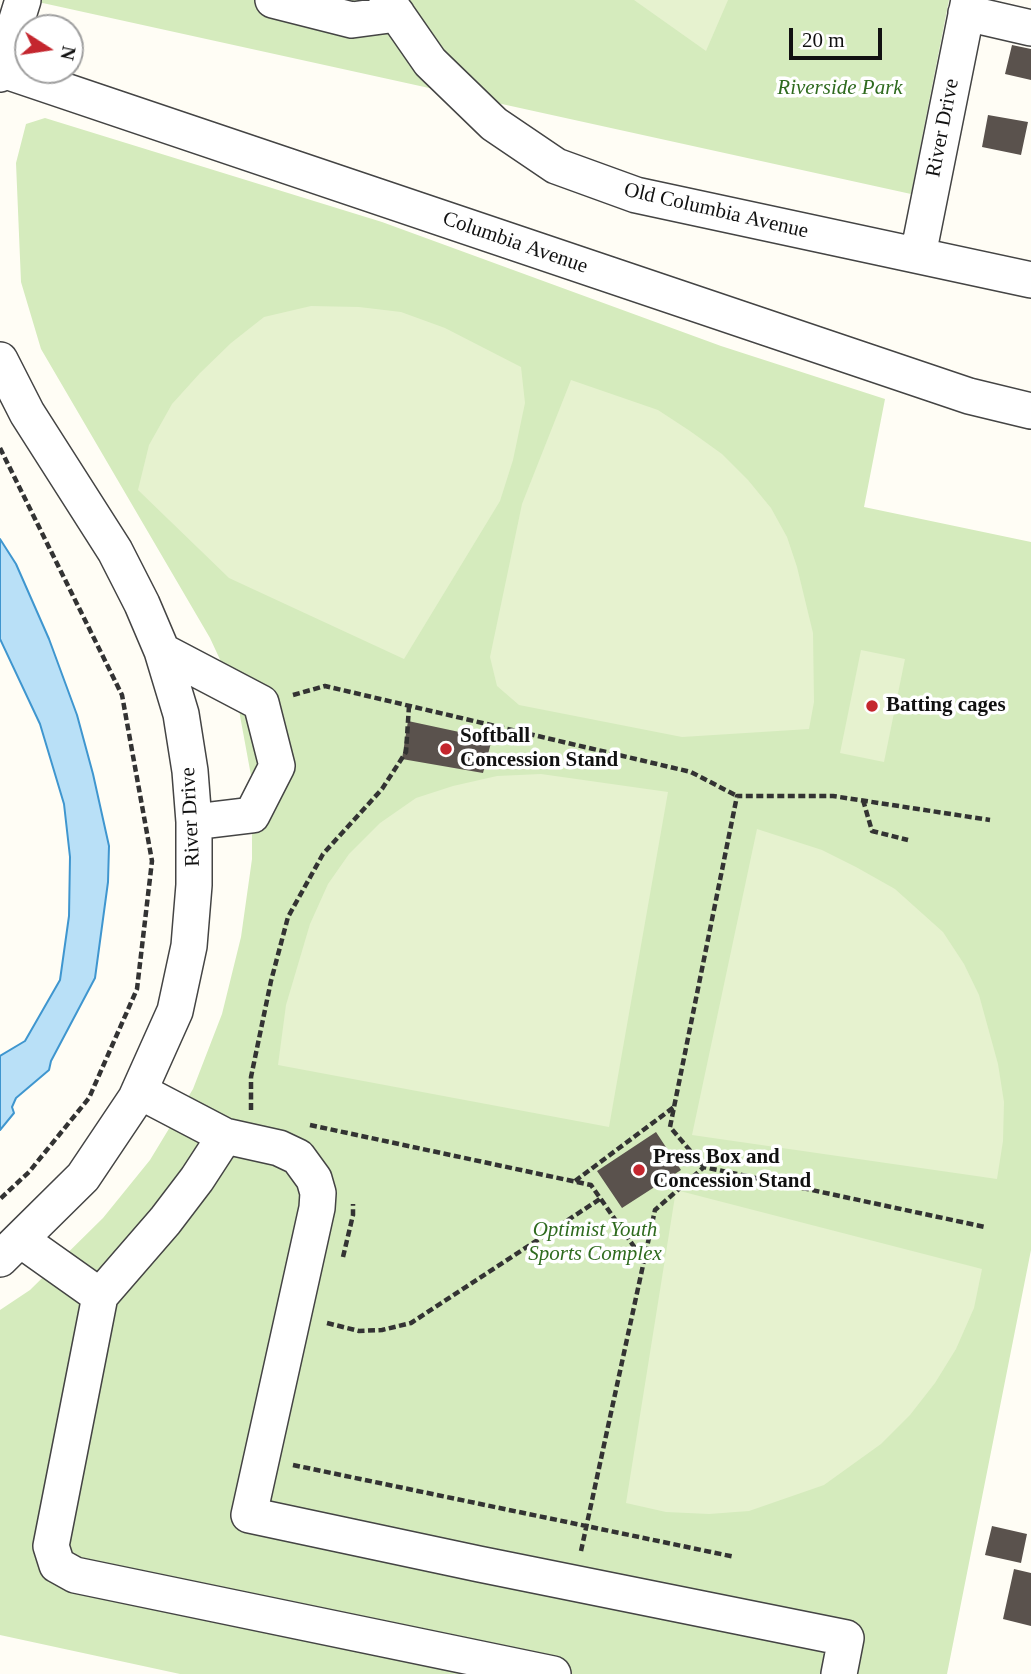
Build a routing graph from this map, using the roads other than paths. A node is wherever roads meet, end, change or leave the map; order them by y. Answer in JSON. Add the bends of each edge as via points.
{"nodes":[{"id":1,"x":23,"y":0,"type":"edge"},
{"id":2,"x":273,"y":0,"type":"edge"},
{"id":3,"x":392,"y":7,"type":"edge"},
{"id":4,"x":967,"y":7,"type":"edge"},
{"id":5,"x":1031,"y":27,"type":"edge"},
{"id":6,"x":0,"y":71,"type":"edge"},
{"id":7,"x":918,"y":255,"type":"junction"},
{"id":8,"x":1031,"y":280,"type":"edge"},
{"id":9,"x":0,"y":359,"type":"edge"},
{"id":10,"x":1031,"y":411,"type":"edge"},
{"id":11,"x":162,"y":651,"type":"junction"},
{"id":12,"x":194,"y":822,"type":"junction"},
{"id":13,"x":139,"y":1091,"type":"junction"},
{"id":14,"x":232,"y":1123,"type":"junction"},
{"id":15,"x":10,"y":1249,"type":"edge"},
{"id":16,"x":100,"y":1296,"type":"junction"},
{"id":17,"x":553,"y":1674,"type":"edge"},
{"id":18,"x":838,"y":1674,"type":"edge"}],
"edges":[{"from":1,"to":6,"type":"street"},
{"from":2,"to":3,"type":"street","via":[[352,20]]},
{"from":3,"to":7,"type":"street","name":"Old Columbia Avenue","via":[[430,62],[494,124],[556,166],[636,195]]},
{"from":4,"to":5,"type":"street"},
{"from":4,"to":7,"type":"street","name":"River Drive"},
{"from":6,"to":10,"type":"street","name":"Columbia Avenue","via":[[956,392]]},
{"from":7,"to":8,"type":"street","name":"Old Columbia Avenue"},
{"from":9,"to":11,"type":"street","name":"River Drive","via":[[27,413],[115,551]]},
{"from":11,"to":12,"type":"street","name":"River Drive","via":[[181,714]]},
{"from":11,"to":12,"type":"street","via":[[261,703],[277,766],[252,815]]},
{"from":12,"to":13,"type":"street","name":"River Drive","via":[[189,946],[174,1011]]},
{"from":13,"to":14,"type":"street"},
{"from":13,"to":15,"type":"street","name":"River Drive","via":[[83,1177]]},
{"from":14,"to":16,"type":"street","via":[[165,1221]]},
{"from":14,"to":18,"type":"street","via":[[298,1157],[318,1193],[249,1515],[846,1638]]},
{"from":15,"to":16,"type":"street"},
{"from":16,"to":17,"type":"street","via":[[51,1546],[57,1565],[75,1575]]}]}
